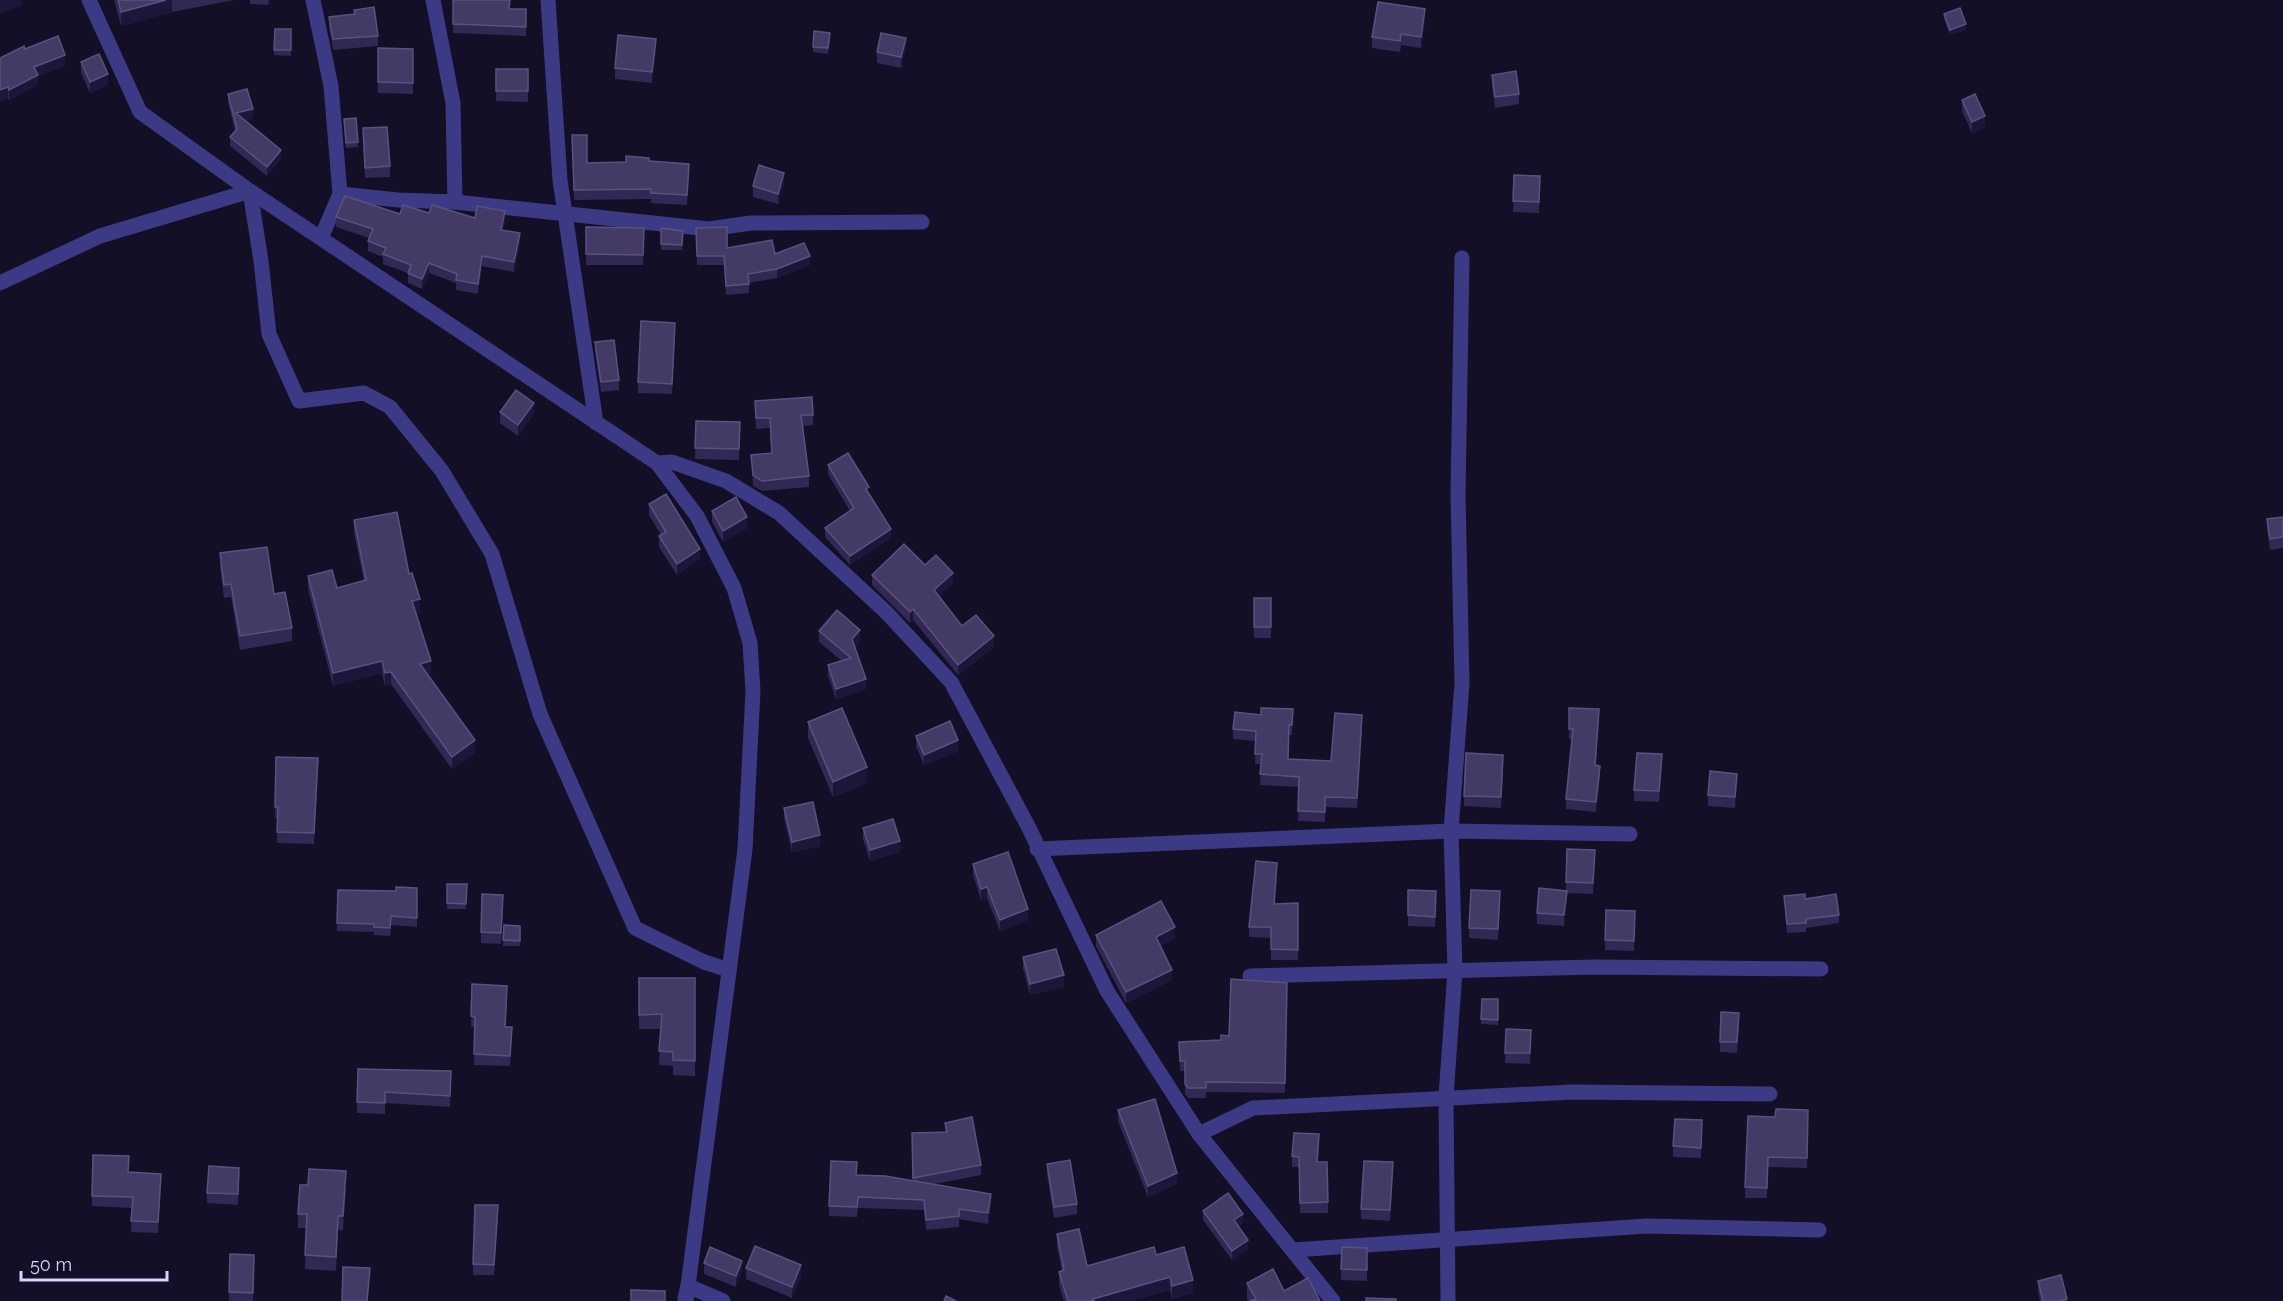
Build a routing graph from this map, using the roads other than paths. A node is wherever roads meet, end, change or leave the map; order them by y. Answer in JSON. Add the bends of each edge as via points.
{"nodes":[{"id":1,"x":89,"y":0,"type":"edge"},
{"id":2,"x":313,"y":0,"type":"edge"},
{"id":3,"x":433,"y":0,"type":"edge"},
{"id":4,"x":548,"y":0,"type":"edge"},
{"id":5,"x":250,"y":190,"type":"junction"},
{"id":6,"x":340,"y":194,"type":"junction"},
{"id":7,"x":455,"y":202,"type":"junction"},
{"id":8,"x":566,"y":216,"type":"junction"},
{"id":9,"x":922,"y":222,"type":"dead end"},
{"id":10,"x":321,"y":238,"type":"junction"},
{"id":11,"x":1462,"y":258,"type":"dead end"},
{"id":12,"x":0,"y":283,"type":"edge"},
{"id":13,"x":596,"y":423,"type":"junction"},
{"id":14,"x":657,"y":463,"type":"junction"},
{"id":15,"x":1451,"y":831,"type":"junction"},
{"id":16,"x":1629,"y":834,"type":"dead end"},
{"id":17,"x":1037,"y":849,"type":"junction"},
{"id":18,"x":1821,"y":969,"type":"dead end"},
{"id":19,"x":729,"y":970,"type":"junction"},
{"id":20,"x":1455,"y":971,"type":"junction"},
{"id":21,"x":1250,"y":976,"type":"dead end"},
{"id":22,"x":1770,"y":1094,"type":"dead end"},
{"id":23,"x":1446,"y":1096,"type":"junction"},
{"id":24,"x":1199,"y":1134,"type":"junction"},
{"id":25,"x":1819,"y":1230,"type":"dead end"},
{"id":26,"x":1447,"y":1238,"type":"junction"},
{"id":27,"x":1293,"y":1250,"type":"junction"},
{"id":28,"x":686,"y":1296,"type":"edge"},
{"id":29,"x":723,"y":1301,"type":"edge"},
{"id":30,"x":1333,"y":1301,"type":"edge"},
{"id":31,"x":1448,"y":1301,"type":"edge"}],
"edges":[{"from":1,"to":5,"type":"street","via":[[140,111]]},
{"from":2,"to":6,"type":"street","via":[[331,86]]},
{"from":3,"to":7,"type":"street","via":[[453,103]]},
{"from":4,"to":8,"type":"street"},
{"from":5,"to":10,"type":"street"},
{"from":5,"to":12,"type":"street","via":[[100,236]]},
{"from":5,"to":19,"type":"street","via":[[269,334],[299,401],[364,393],[390,406],[442,471],[492,554],[540,714],[635,928]]},
{"from":6,"to":7,"type":"street"},
{"from":6,"to":10,"type":"street"},
{"from":7,"to":8,"type":"street"},
{"from":8,"to":9,"type":"street","via":[[709,229],[751,223]]},
{"from":8,"to":13,"type":"street"},
{"from":10,"to":13,"type":"street"},
{"from":11,"to":15,"type":"street","via":[[1458,495],[1462,683]]},
{"from":13,"to":14,"type":"street"},
{"from":14,"to":17,"type":"street","via":[[672,462],[726,481],[779,513],[886,612],[951,682]]},
{"from":14,"to":19,"type":"street","via":[[697,516],[734,588],[750,643],[753,691],[745,849]]},
{"from":15,"to":16,"type":"street"},
{"from":15,"to":17,"type":"street"},
{"from":15,"to":20,"type":"street"},
{"from":17,"to":24,"type":"street","via":[[1107,991]]},
{"from":18,"to":20,"type":"street","via":[[1595,967]]},
{"from":19,"to":28,"type":"street"},
{"from":20,"to":21,"type":"street"},
{"from":20,"to":23,"type":"street"},
{"from":22,"to":23,"type":"street","via":[[1573,1092]]},
{"from":23,"to":24,"type":"street","via":[[1253,1108]]},
{"from":23,"to":26,"type":"street"},
{"from":24,"to":27,"type":"street"},
{"from":25,"to":26,"type":"street","via":[[1647,1227]]},
{"from":26,"to":27,"type":"street"},
{"from":26,"to":31,"type":"street"},
{"from":27,"to":30,"type":"street"},
{"from":28,"to":29,"type":"street"}]}
